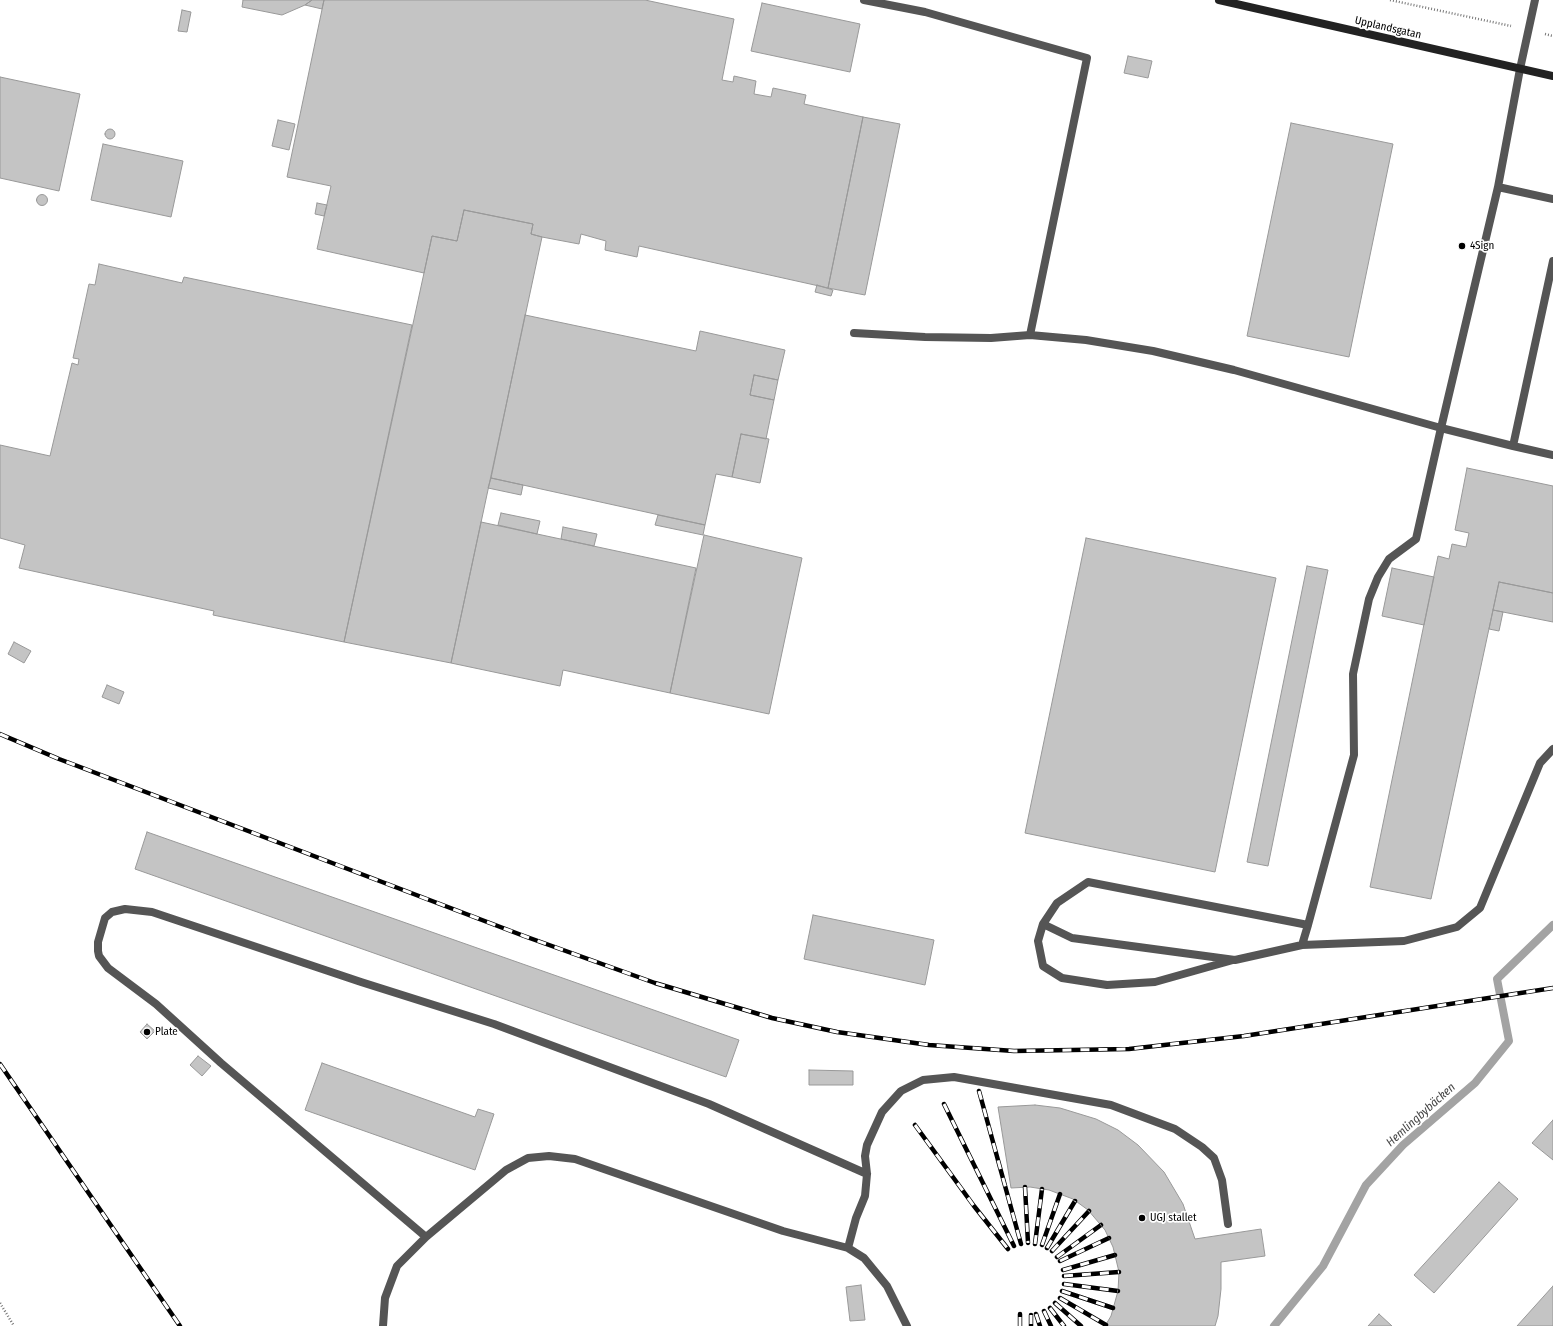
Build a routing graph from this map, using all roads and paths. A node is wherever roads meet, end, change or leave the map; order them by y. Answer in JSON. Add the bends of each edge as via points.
{"nodes":[{"id":1,"x":864,"y":0,"type":"edge"},
{"id":2,"x":1219,"y":0,"type":"edge"},
{"id":3,"x":1390,"y":0,"type":"edge"},
{"id":4,"x":1534,"y":0,"type":"edge"},
{"id":5,"x":1527,"y":30,"type":"junction"},
{"id":6,"x":1553,"y":36,"type":"edge"},
{"id":7,"x":1520,"y":69,"type":"junction"},
{"id":8,"x":1553,"y":76,"type":"edge"},
{"id":9,"x":1498,"y":187,"type":"junction"},
{"id":10,"x":1553,"y":199,"type":"edge"},
{"id":11,"x":1553,"y":261,"type":"edge"},
{"id":12,"x":854,"y":333,"type":"dead end"},
{"id":13,"x":1030,"y":335,"type":"junction"},
{"id":14,"x":1441,"y":428,"type":"junction"},
{"id":15,"x":1514,"y":446,"type":"junction"},
{"id":16,"x":1553,"y":456,"type":"edge"},
{"id":17,"x":1553,"y":749,"type":"edge"},
{"id":18,"x":1043,"y":924,"type":"junction"},
{"id":19,"x":1308,"y":925,"type":"junction"},
{"id":20,"x":1302,"y":945,"type":"junction"},
{"id":21,"x":1235,"y":960,"type":"junction"},
{"id":22,"x":868,"y":1174,"type":"junction"},
{"id":23,"x":1228,"y":1224,"type":"dead end"},
{"id":24,"x":426,"y":1238,"type":"junction"},
{"id":25,"x":848,"y":1248,"type":"junction"},
{"id":26,"x":0,"y":1302,"type":"edge"},
{"id":27,"x":14,"y":1326,"type":"edge"},
{"id":28,"x":383,"y":1326,"type":"edge"},
{"id":29,"x":907,"y":1326,"type":"edge"}],
"edges":[{"from":1,"to":13,"type":"lane","via":[[925,12],[1087,58]]},
{"from":2,"to":7,"type":"main road","name":"Upplandsgatan"},
{"from":3,"to":5,"type":"path"},
{"from":4,"to":5,"type":"lane"},
{"from":5,"to":6,"type":"path"},
{"from":5,"to":7,"type":"lane"},
{"from":7,"to":8,"type":"main road","name":"Upplandsgatan"},
{"from":7,"to":9,"type":"lane"},
{"from":9,"to":10,"type":"lane"},
{"from":9,"to":14,"type":"lane"},
{"from":11,"to":15,"type":"lane"},
{"from":12,"to":13,"type":"lane","via":[[991,338]]},
{"from":13,"to":14,"type":"lane","via":[[1086,340],[1153,351],[1234,370]]},
{"from":14,"to":15,"type":"lane"},
{"from":14,"to":19,"type":"lane","via":[[1416,539],[1389,559],[1369,599],[1353,674],[1354,755]]},
{"from":15,"to":16,"type":"lane"},
{"from":17,"to":20,"type":"lane","via":[[1540,763],[1480,908],[1457,927],[1404,941]]},
{"from":18,"to":19,"type":"lane","via":[[1057,903],[1088,882]]},
{"from":18,"to":21,"type":"lane","via":[[1072,938]]},
{"from":18,"to":21,"type":"lane","via":[[1038,941],[1043,966],[1062,978],[1107,985],[1155,982]]},
{"from":19,"to":20,"type":"lane"},
{"from":20,"to":21,"type":"lane"},
{"from":22,"to":23,"type":"lane","via":[[865,1156],[882,1112],[901,1091],[923,1080],[954,1077],[1111,1105],[1175,1129],[1214,1158],[1222,1180]]},
{"from":22,"to":24,"type":"lane","via":[[709,1104],[494,1024],[152,912],[125,909],[112,912],[105,918],[98,951],[108,968],[156,1004],[221,1064]]},
{"from":22,"to":25,"type":"lane","via":[[865,1196]]},
{"from":24,"to":25,"type":"lane","via":[[506,1170],[528,1158],[549,1156],[574,1159],[782,1231]]},
{"from":24,"to":28,"type":"lane","via":[[397,1266],[384,1298]]},
{"from":25,"to":29,"type":"lane","via":[[864,1258],[887,1286]]},
{"from":26,"to":27,"type":"path"}]}
